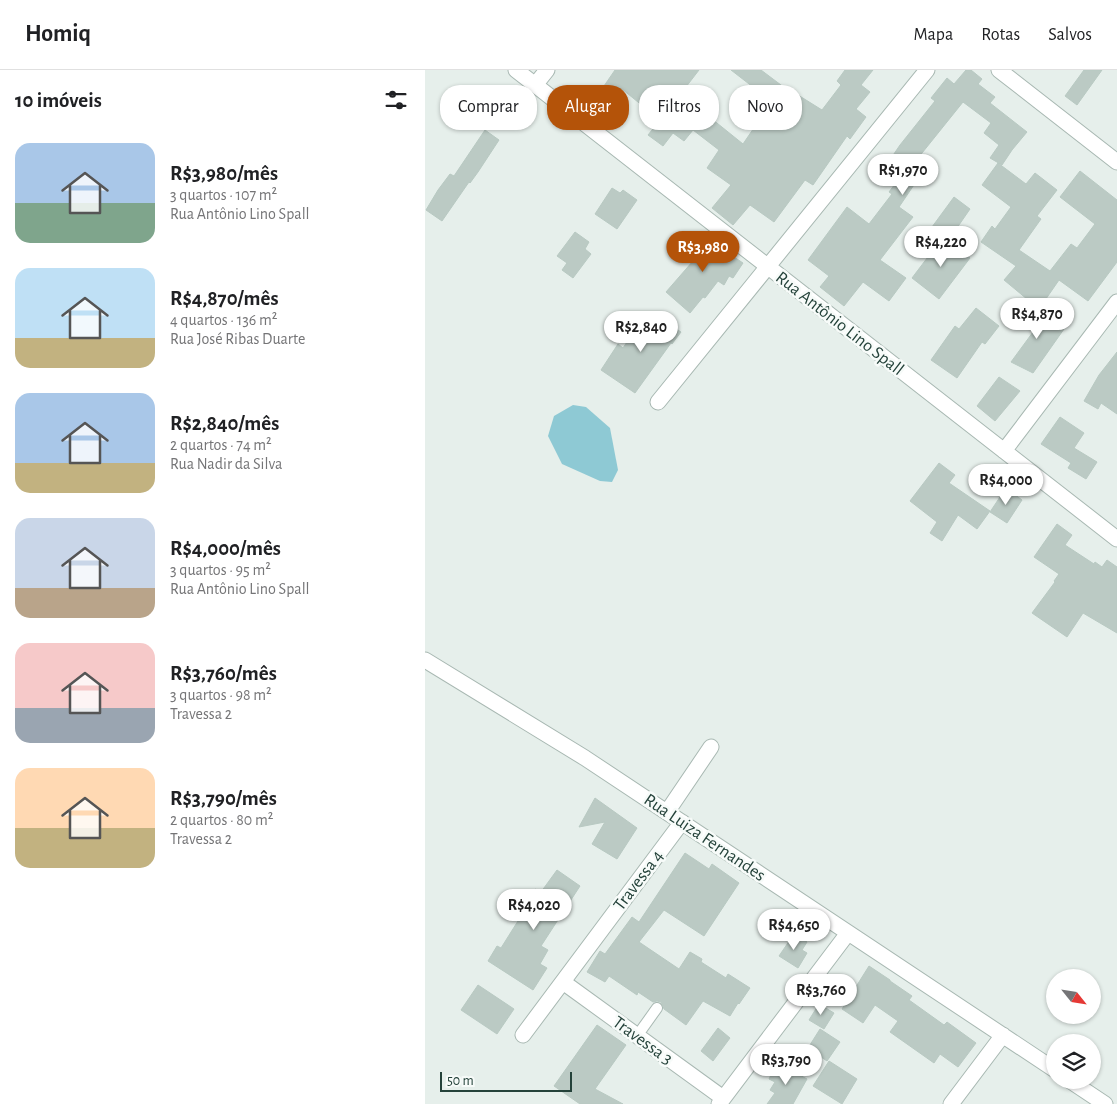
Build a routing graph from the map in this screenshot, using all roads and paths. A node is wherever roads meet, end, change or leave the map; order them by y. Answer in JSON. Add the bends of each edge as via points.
{"nodes":[{"id":1,"x":515,"y":70,"type":"edge"},
{"id":2,"x":547,"y":70,"type":"edge"},
{"id":3,"x":927,"y":70,"type":"edge"},
{"id":4,"x":999,"y":70,"type":"edge"},
{"id":5,"x":535,"y":85,"type":"joint"},
{"id":6,"x":537,"y":87,"type":"edge"},
{"id":7,"x":1117,"y":162,"type":"edge"},
{"id":8,"x":767,"y":266,"type":"junction"},
{"id":9,"x":1117,"y":302,"type":"edge"},
{"id":10,"x":658,"y":402,"type":"dead end"},
{"id":11,"x":1004,"y":451,"type":"junction"},
{"id":12,"x":1117,"y":539,"type":"edge"},
{"id":13,"x":425,"y":660,"type":"edge"},
{"id":14,"x":711,"y":747,"type":"dead end"},
{"id":15,"x":667,"y":812,"type":"junction"},
{"id":16,"x":681,"y":822,"type":"junction"},
{"id":17,"x":848,"y":932,"type":"junction"},
{"id":18,"x":563,"y":982,"type":"junction"},
{"id":19,"x":657,"y":1008,"type":"dead end"},
{"id":20,"x":523,"y":1035,"type":"dead end"},
{"id":21,"x":637,"y":1036,"type":"junction"},
{"id":22,"x":1003,"y":1036,"type":"junction"},
{"id":23,"x":1046,"y":1064,"type":"edge"},
{"id":24,"x":1082,"y":1089,"type":"edge"},
{"id":25,"x":721,"y":1101,"type":"edge"},
{"id":26,"x":951,"y":1104,"type":"edge"},
{"id":27,"x":1105,"y":1104,"type":"edge"}],
"edges":[{"from":1,"to":5,"type":"street","name":"Rua Antônio Lino Spall"},
{"from":2,"to":5,"type":"street"},
{"from":3,"to":8,"type":"street"},
{"from":4,"to":7,"type":"street"},
{"from":6,"to":8,"type":"street","name":"Rua Antônio Lino Spall"},
{"from":8,"to":10,"type":"street"},
{"from":8,"to":11,"type":"street","name":"Rua Antônio Lino Spall"},
{"from":9,"to":11,"type":"street"},
{"from":11,"to":12,"type":"street","name":"Rua Antônio Lino Spall"},
{"from":13,"to":15,"type":"street","name":"Rua Luiza Fernandes"},
{"from":14,"to":15,"type":"street"},
{"from":15,"to":16,"type":"street","name":"Rua Luiza Fernandes"},
{"from":16,"to":17,"type":"street","name":"Rua Luiza Fernandes"},
{"from":16,"to":18,"type":"street","name":"Travessa 4"},
{"from":17,"to":22,"type":"street","name":"Rua Luiza Fernandes"},
{"from":17,"to":25,"type":"street"},
{"from":18,"to":20,"type":"street","name":"Travessa 4"},
{"from":18,"to":21,"type":"street","name":"Travessa 3"},
{"from":19,"to":21,"type":"lane"},
{"from":21,"to":25,"type":"street","name":"Travessa 3"},
{"from":22,"to":23,"type":"street","name":"Rua Luiza Fernandes"},
{"from":22,"to":26,"type":"street"},
{"from":24,"to":27,"type":"street"}]}
